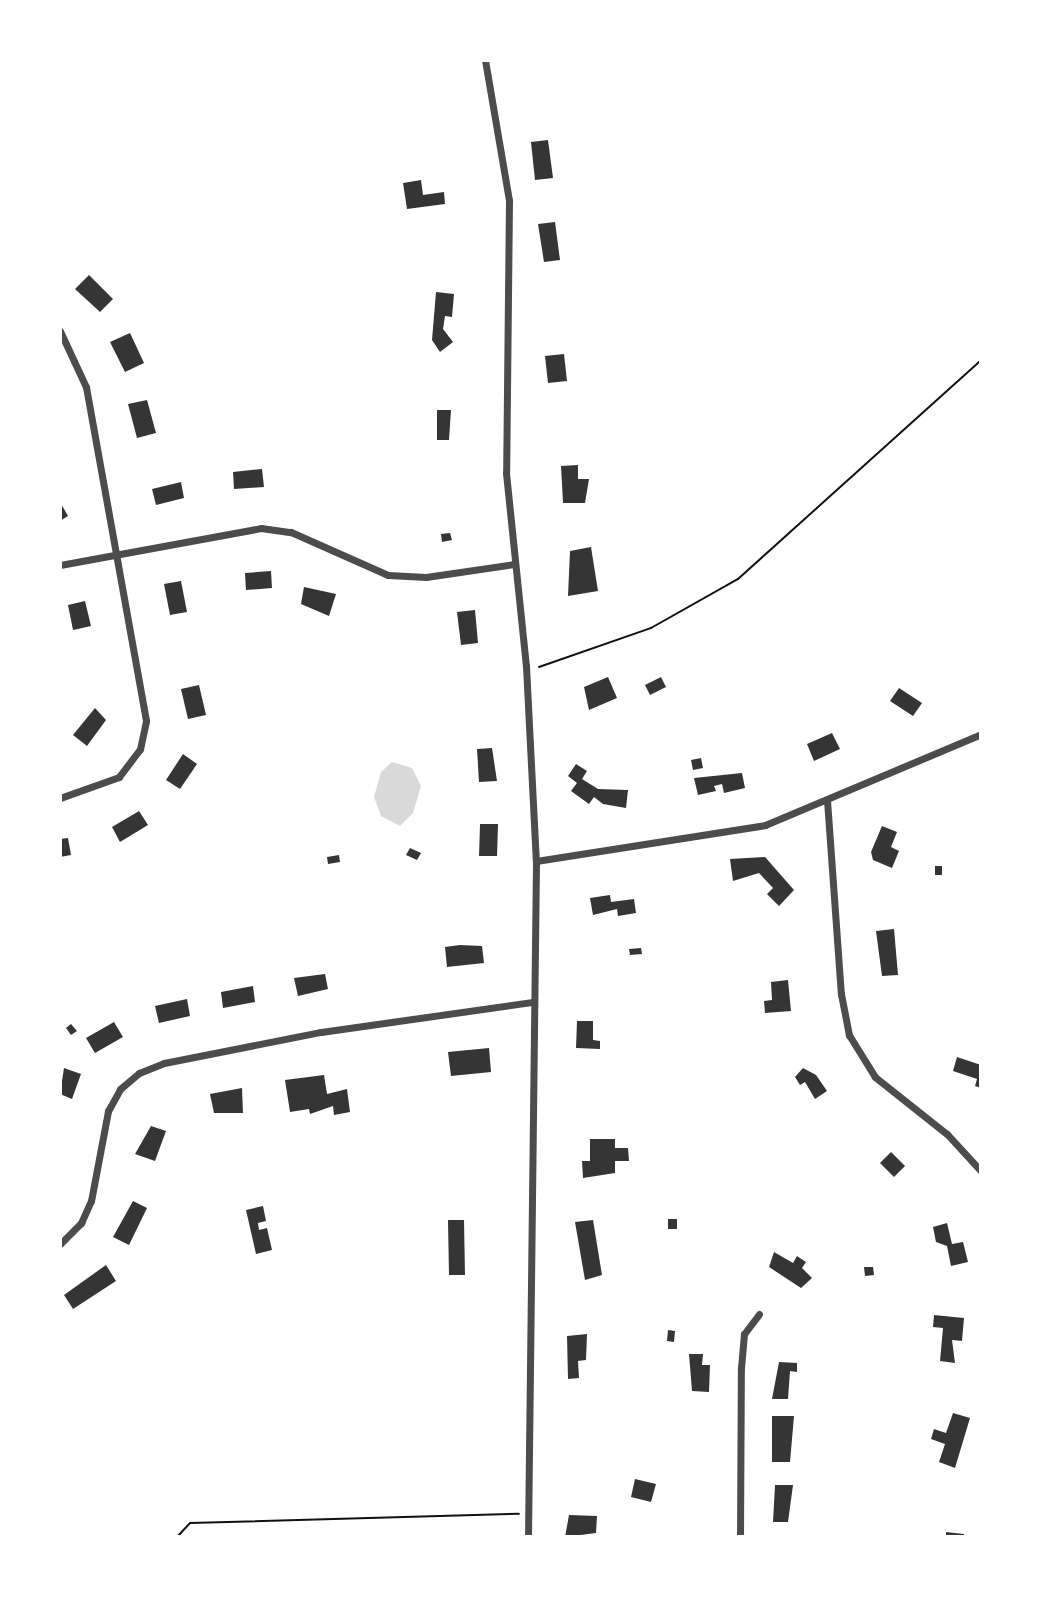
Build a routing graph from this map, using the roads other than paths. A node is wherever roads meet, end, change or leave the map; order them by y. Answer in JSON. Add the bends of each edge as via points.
{"nodes":[{"id":1,"x":485,"y":60,"type":"edge"},
{"id":2,"x":60,"y":331,"type":"edge"},
{"id":3,"x":115,"y":554,"type":"junction"},
{"id":4,"x":514,"y":564,"type":"junction"},
{"id":5,"x":60,"y":565,"type":"edge"},
{"id":6,"x":981,"y":734,"type":"edge"},
{"id":7,"x":60,"y":798,"type":"edge"},
{"id":8,"x":827,"y":800,"type":"junction"},
{"id":9,"x":536,"y":861,"type":"junction"},
{"id":10,"x":533,"y":1002,"type":"junction"},
{"id":11,"x":981,"y":1171,"type":"edge"},
{"id":12,"x":60,"y":1244,"type":"edge"},
{"id":13,"x":759,"y":1314,"type":"dead end"},
{"id":14,"x":528,"y":1537,"type":"edge"},
{"id":15,"x":740,"y":1537,"type":"edge"}],
"edges":[{"from":1,"to":4,"type":"street","via":[[509,200],[505,455]]},
{"from":2,"to":3,"type":"street","via":[[86,387]]},
{"from":3,"to":4,"type":"street","via":[[276,528],[388,575],[426,577]]},
{"from":3,"to":5,"type":"street"},
{"from":3,"to":7,"type":"street","via":[[144,692],[145,735],[119,777]]},
{"from":4,"to":9,"type":"street","via":[[526,668]]},
{"from":6,"to":8,"type":"street"},
{"from":8,"to":9,"type":"street","via":[[765,825]]},
{"from":8,"to":11,"type":"street","via":[[841,994],[849,1035],[875,1077],[947,1134]]},
{"from":9,"to":10,"type":"street"},
{"from":10,"to":12,"type":"street","via":[[321,1032],[164,1063],[139,1073],[120,1089],[108,1111],[91,1201],[81,1223]]},
{"from":10,"to":14,"type":"street"},
{"from":13,"to":15,"type":"street","via":[[744,1334],[741,1368]]}]}
